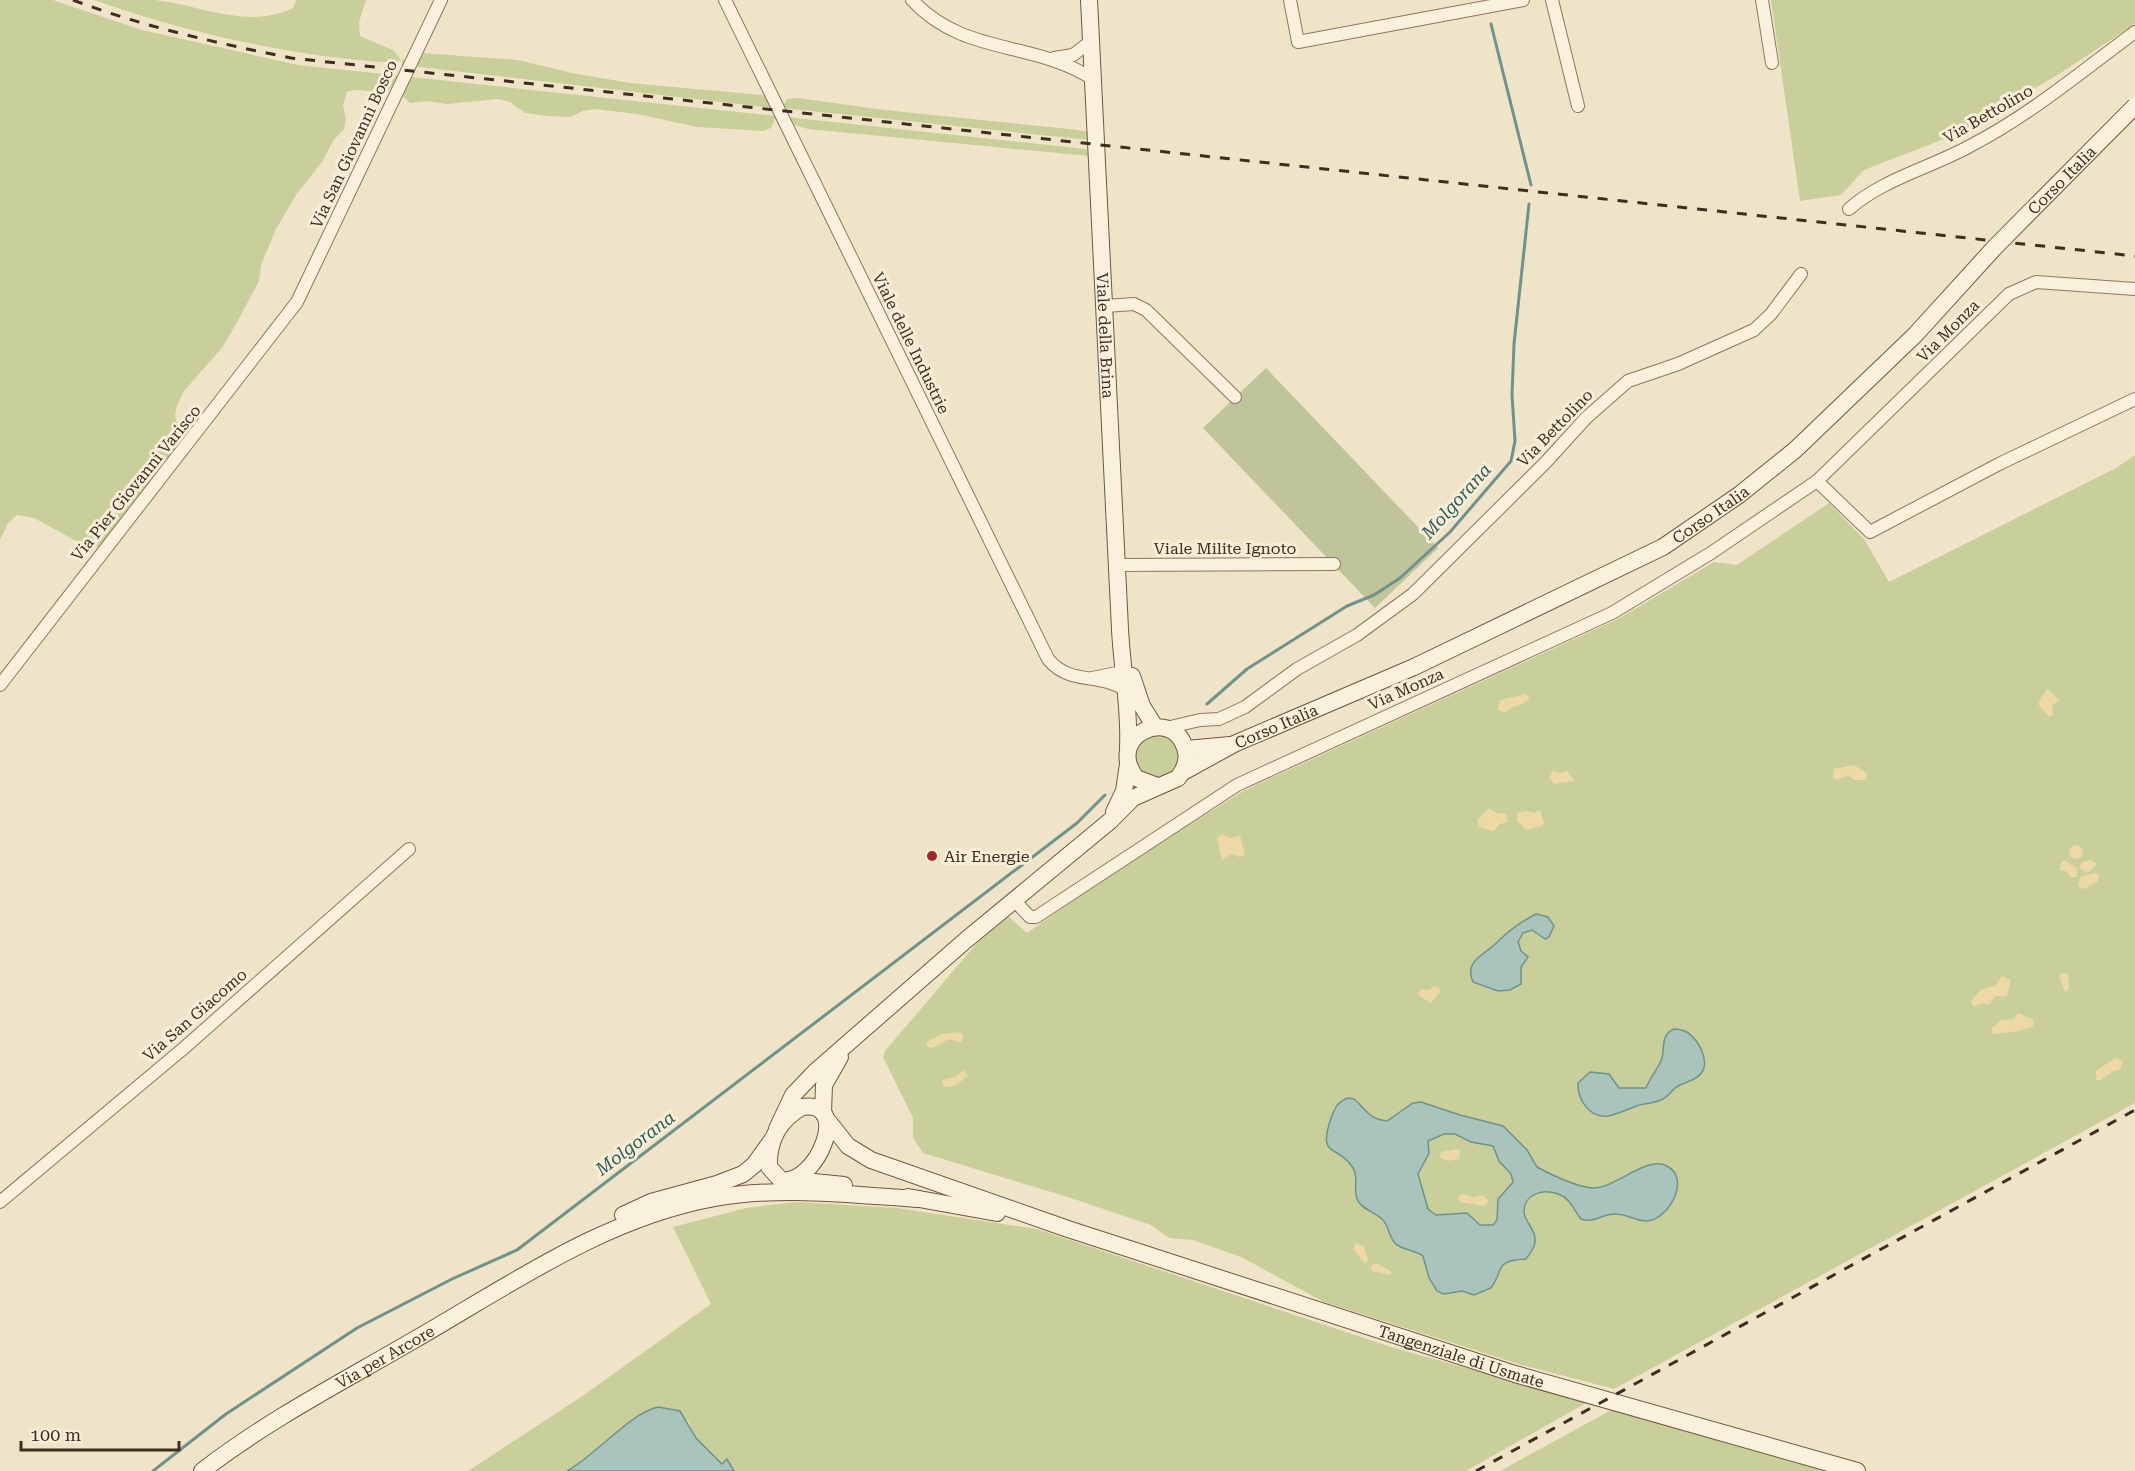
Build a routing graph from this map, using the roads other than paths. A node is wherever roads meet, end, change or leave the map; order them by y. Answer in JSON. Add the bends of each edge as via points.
{"nodes":[{"id":1,"x":441,"y":0,"type":"edge"},
{"id":2,"x":725,"y":0,"type":"edge"},
{"id":3,"x":912,"y":0,"type":"edge"},
{"id":4,"x":1089,"y":0,"type":"edge"},
{"id":5,"x":1290,"y":0,"type":"edge"},
{"id":6,"x":1523,"y":0,"type":"edge"},
{"id":7,"x":1552,"y":0,"type":"edge"},
{"id":8,"x":1762,"y":0,"type":"edge"},
{"id":9,"x":2135,"y":32,"type":"edge"},
{"id":10,"x":1090,"y":42,"type":"junction"},
{"id":11,"x":1053,"y":58,"type":"junction"},
{"id":12,"x":1772,"y":63,"type":"dead end"},
{"id":13,"x":1093,"y":79,"type":"junction"},
{"id":14,"x":1578,"y":106,"type":"dead end"},
{"id":15,"x":2135,"y":106,"type":"edge"},
{"id":16,"x":1849,"y":209,"type":"dead end"},
{"id":17,"x":1801,"y":274,"type":"dead end"},
{"id":18,"x":2135,"y":289,"type":"edge"},
{"id":19,"x":297,"y":302,"type":"joint"},
{"id":20,"x":1105,"y":306,"type":"junction"},
{"id":21,"x":1235,"y":397,"type":"dead end"},
{"id":22,"x":2135,"y":399,"type":"edge"},
{"id":23,"x":1817,"y":481,"type":"junction"},
{"id":24,"x":1334,"y":564,"type":"dead end"},
{"id":25,"x":1116,"y":565,"type":"junction"},
{"id":26,"x":1120,"y":629,"type":"junction"},
{"id":27,"x":1122,"y":672,"type":"junction"},
{"id":28,"x":1088,"y":679,"type":"junction"},
{"id":29,"x":0,"y":685,"type":"edge"},
{"id":30,"x":1130,"y":691,"type":"junction"},
{"id":31,"x":1194,"y":721,"type":"junction"},
{"id":32,"x":1160,"y":728,"type":"junction"},
{"id":33,"x":1234,"y":744,"type":"junction"},
{"id":34,"x":1184,"y":746,"type":"junction"},
{"id":35,"x":1128,"y":756,"type":"junction"},
{"id":36,"x":1183,"y":772,"type":"junction"},
{"id":37,"x":1157,"y":786,"type":"junction"},
{"id":38,"x":1110,"y":821,"type":"junction"},
{"id":39,"x":409,"y":849,"type":"dead end"},
{"id":40,"x":1014,"y":900,"type":"junction"},
{"id":41,"x":850,"y":1042,"type":"junction"},
{"id":42,"x":825,"y":1117,"type":"junction"},
{"id":43,"x":775,"y":1135,"type":"junction"},
{"id":44,"x":788,"y":1180,"type":"junction"},
{"id":45,"x":918,"y":1199,"type":"junction"},
{"id":46,"x":0,"y":1202,"type":"edge"},
{"id":47,"x":688,"y":1204,"type":"junction"},
{"id":48,"x":1068,"y":1229,"type":"junction"},
{"id":49,"x":573,"y":1248,"type":"junction"},
{"id":50,"x":202,"y":1471,"type":"edge"},
{"id":51,"x":1857,"y":1471,"type":"edge"}],
"edges":[{"from":1,"to":19,"type":"street","name":"Via San Giovanni Bosco"},
{"from":2,"to":28,"type":"street","name":"Viale delle Industrie","via":[[1048,659],[1057,669]]},
{"from":3,"to":11,"type":"street","via":[[962,37]]},
{"from":4,"to":10,"type":"main road","name":"Viale della Brina"},
{"from":5,"to":6,"type":"street","via":[[1298,42]]},
{"from":7,"to":14,"type":"street"},
{"from":8,"to":12,"type":"street"},
{"from":9,"to":16,"type":"street","name":"Via Bettolino","via":[[2040,104],[1969,147],[1865,195]]},
{"from":10,"to":11,"type":"street","via":[[1073,55]]},
{"from":10,"to":13,"type":"main road","name":"Viale della Brina"},
{"from":11,"to":13,"type":"street"},
{"from":13,"to":20,"type":"main road","name":"Viale della Brina"},
{"from":15,"to":33,"type":"main road","name":"Corso Italia","bridge":true,"via":[[1915,334],[1795,450],[1739,495],[1663,547],[1414,667]]},
{"from":17,"to":31,"type":"street","name":"Via Bettolino","via":[[1754,330],[1678,364],[1628,381],[1396,607],[1245,707],[1220,719]]},
{"from":18,"to":23,"type":"street","name":"Via Monza","via":[[2036,282],[2009,294]]},
{"from":19,"to":29,"type":"street","name":"Via Pier Giovanni Varisco"},
{"from":20,"to":21,"type":"street","via":[[1134,304],[1146,310]]},
{"from":20,"to":25,"type":"main road","name":"Viale della Brina"},
{"from":22,"to":23,"type":"street","via":[[1870,532]]},
{"from":23,"to":40,"type":"street","name":"Via Monza","via":[[1711,553],[1612,613],[1237,785],[1036,916],[1030,917]]},
{"from":24,"to":25,"type":"street","name":"Viale Milite Ignoto"},
{"from":25,"to":26,"type":"main road","name":"Viale della Brina"},
{"from":26,"to":27,"type":"main road","name":"Viale della Brina"},
{"from":26,"to":30,"type":"main road","name":"Viale della Brina"},
{"from":27,"to":28,"type":"street","name":"Viale delle Industrie"},
{"from":27,"to":30,"type":"main road","name":"Viale della Brina"},
{"from":28,"to":30,"type":"street","name":"Viale delle Industrie"},
{"from":30,"to":32,"type":"main road","name":"Viale della Brina"},
{"from":30,"to":35,"type":"main road","name":"Viale della Brina"},
{"from":31,"to":32,"type":"street","name":"Via Bettolino"},
{"from":31,"to":34,"type":"street"},
{"from":32,"to":34,"type":"main road"},
{"from":32,"to":35,"type":"main road","via":[[1138,734]]},
{"from":33,"to":34,"type":"main road"},
{"from":33,"to":36,"type":"main road","name":"Corso Italia"},
{"from":34,"to":36,"type":"main road"},
{"from":35,"to":37,"type":"main road","via":[[1142,782]]},
{"from":35,"to":38,"type":"main road","name":"Viale della Brina","via":[[1124,790]]},
{"from":36,"to":37,"type":"main road","via":[[1172,783]]},
{"from":37,"to":38,"type":"main road","via":[[1133,798]]},
{"from":38,"to":40,"type":"main road"},
{"from":39,"to":46,"type":"street","name":"Via San Giacomo","via":[[184,1048]]},
{"from":40,"to":41,"type":"main road"},
{"from":41,"to":42,"type":"main road","via":[[826,1080]]},
{"from":41,"to":43,"type":"main road","via":[[793,1095]]},
{"from":42,"to":43,"type":"main road","via":[[814,1107],[802,1107]]},
{"from":42,"to":44,"type":"main road","via":[[828,1130],[822,1147],[804,1173]]},
{"from":42,"to":48,"type":"main road","via":[[848,1146],[871,1160]]},
{"from":43,"to":44,"type":"main road","via":[[769,1167]]},
{"from":43,"to":49,"type":"main road","via":[[743,1174],[640,1206],[591,1233]]},
{"from":44,"to":45,"type":"main road"},
{"from":44,"to":47,"type":"main road"},
{"from":45,"to":47,"type":"main road","via":[[786,1193],[736,1195]]},
{"from":45,"to":48,"type":"main road"},
{"from":47,"to":49,"type":"main road","via":[[639,1218]]},
{"from":48,"to":51,"type":"main road","name":"Tangenziale di Usmate","via":[[1515,1374]]},
{"from":49,"to":50,"type":"main road","name":"Via per Arcore","via":[[244,1438]]}]}
